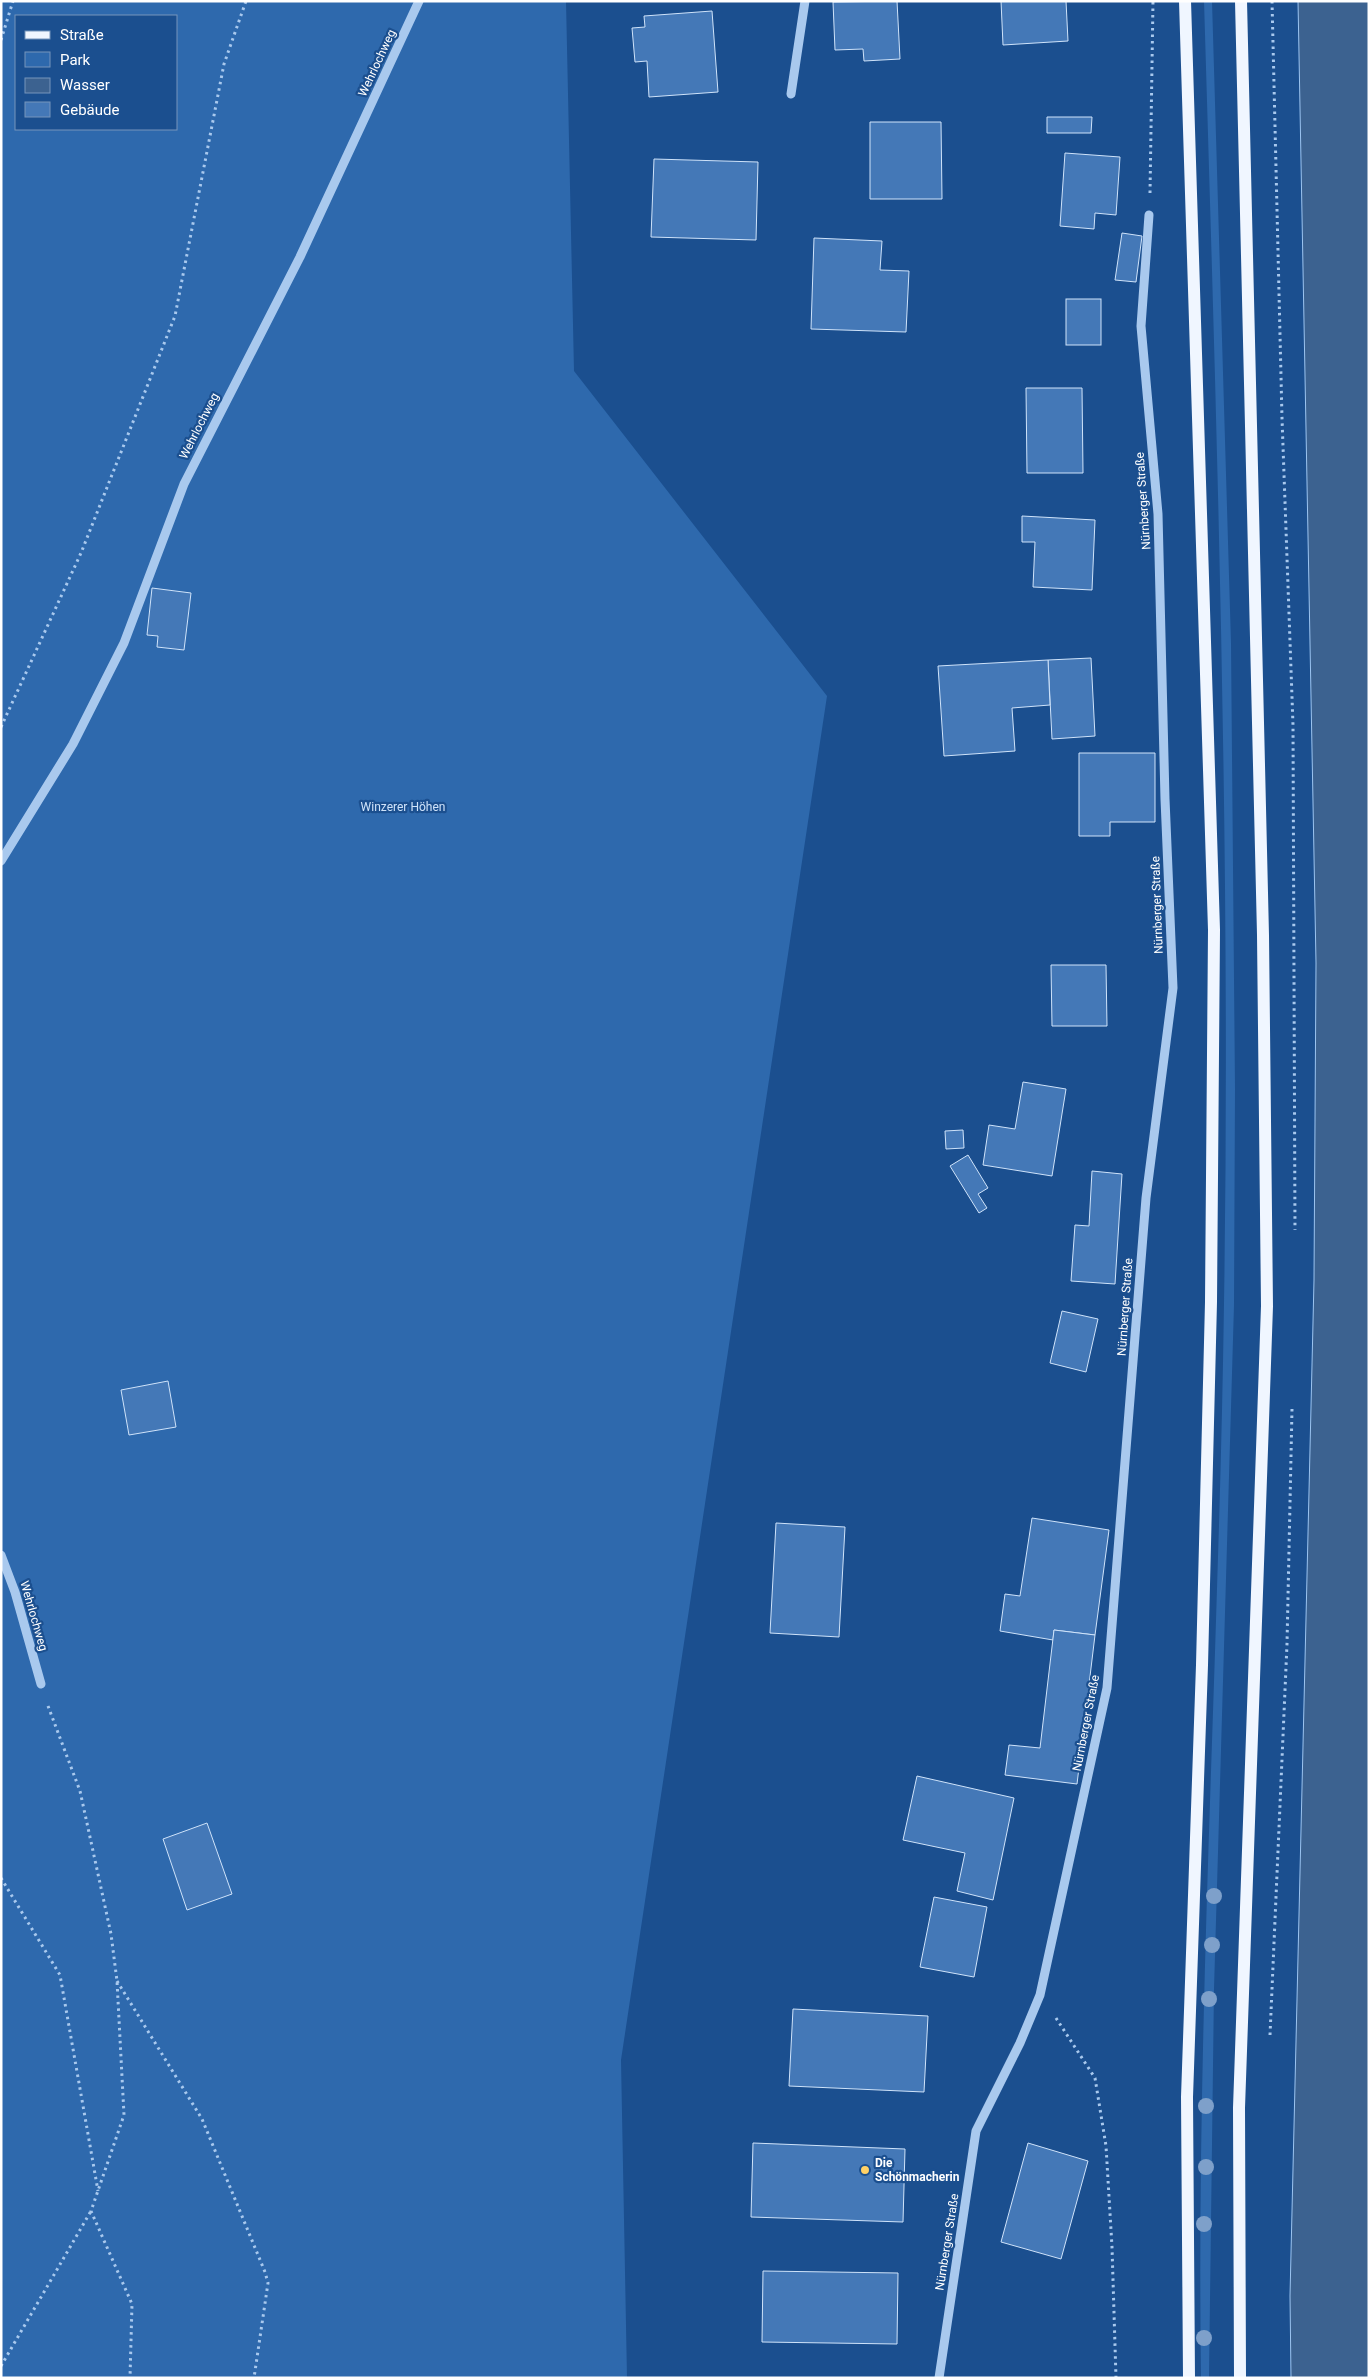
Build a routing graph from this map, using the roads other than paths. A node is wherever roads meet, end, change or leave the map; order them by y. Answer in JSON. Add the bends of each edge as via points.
{"nodes":[{"id":1,"x":420,"y":1,"type":"edge"},
{"id":2,"x":805,"y":1,"type":"edge"},
{"id":3,"x":1185,"y":1,"type":"edge"},
{"id":4,"x":1241,"y":1,"type":"edge"},
{"id":5,"x":791,"y":94,"type":"dead end"},
{"id":6,"x":1149,"y":215,"type":"road end"},
{"id":7,"x":1,"y":861,"type":"edge"},
{"id":8,"x":1,"y":1555,"type":"edge"},
{"id":9,"x":40,"y":1684,"type":"road end"},
{"id":10,"x":939,"y":2378,"type":"edge"},
{"id":11,"x":1189,"y":2378,"type":"edge"},
{"id":12,"x":1240,"y":2378,"type":"edge"}],
"edges":[{"from":1,"to":7,"type":"street","name":"Wehrlochweg","via":[[300,257],[184,484],[124,643],[73,744]]},
{"from":2,"to":5,"type":"street"},
{"from":3,"to":11,"type":"main road","via":[[1214,930],[1211,1302],[1187,2097]]},
{"from":4,"to":12,"type":"main road","via":[[1263,935],[1267,1306],[1239,2108]]},
{"from":6,"to":10,"type":"street","name":"Nürnberger Straße","via":[[1141,326],[1158,514],[1173,988],[1146,1198],[1107,1688],[1040,1995],[976,2131]]},
{"from":8,"to":9,"type":"street","name":"Wehrlochweg","via":[[15,1592]]}]}
